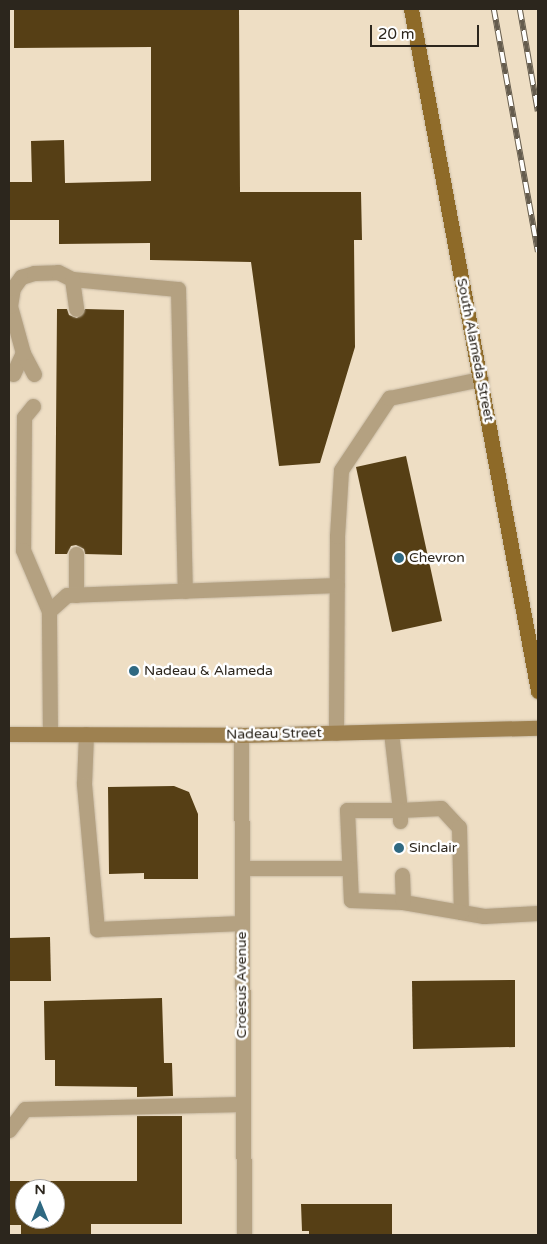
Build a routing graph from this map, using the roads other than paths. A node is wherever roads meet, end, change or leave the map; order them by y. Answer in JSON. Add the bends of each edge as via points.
{"nodes":[{"id":1,"x":412,"y":9,"type":"edge"},
{"id":2,"x":72,"y":279,"type":"junction"},
{"id":3,"x":76,"y":309,"type":"dead end"},
{"id":4,"x":23,"y":353,"type":"junction"},
{"id":5,"x":13,"y":374,"type":"dead end"},
{"id":6,"x":34,"y":374,"type":"dead end"},
{"id":7,"x":481,"y":379,"type":"junction"},
{"id":8,"x":24,"y":410,"type":"dead end"},
{"id":9,"x":76,"y":554,"type":"dead end"},
{"id":10,"x":337,"y":584,"type":"junction"},
{"id":11,"x":185,"y":591,"type":"junction"},
{"id":12,"x":76,"y":595,"type":"junction"},
{"id":13,"x":49,"y":611,"type":"junction"},
{"id":14,"x":538,"y":691,"type":"edge"},
{"id":15,"x":538,"y":728,"type":"edge"},
{"id":16,"x":391,"y":732,"type":"junction"},
{"id":17,"x":336,"y":733,"type":"junction"},
{"id":18,"x":9,"y":734,"type":"edge"},
{"id":19,"x":50,"y":734,"type":"junction"},
{"id":20,"x":86,"y":734,"type":"junction"},
{"id":21,"x":241,"y":735,"type":"junction"},
{"id":22,"x":400,"y":815,"type":"junction"},
{"id":23,"x":242,"y":868,"type":"junction"},
{"id":24,"x":350,"y":868,"type":"junction"},
{"id":25,"x":402,"y":875,"type":"dead end"},
{"id":26,"x":403,"y":902,"type":"junction"},
{"id":27,"x":461,"y":912,"type":"junction"},
{"id":28,"x":538,"y":913,"type":"edge"},
{"id":29,"x":242,"y":923,"type":"junction"},
{"id":30,"x":243,"y":1104,"type":"junction"},
{"id":31,"x":9,"y":1130,"type":"edge"},
{"id":32,"x":244,"y":1235,"type":"edge"}],
"edges":[{"from":1,"to":7,"type":"main road","name":"South Alameda Street"},
{"from":2,"to":3,"type":"street"},
{"from":2,"to":4,"type":"street","via":[[58,272],[34,273],[21,277],[13,288],[10,306]]},
{"from":2,"to":11,"type":"street","via":[[178,289]]},
{"from":4,"to":5,"type":"street"},
{"from":4,"to":6,"type":"street"},
{"from":7,"to":10,"type":"street","via":[[389,398],[341,470]]},
{"from":7,"to":14,"type":"main road","name":"South Alameda Street"},
{"from":8,"to":13,"type":"street","via":[[23,550]]},
{"from":9,"to":12,"type":"street"},
{"from":10,"to":11,"type":"street"},
{"from":10,"to":17,"type":"street"},
{"from":11,"to":12,"type":"street"},
{"from":12,"to":13,"type":"street","via":[[67,595]]},
{"from":13,"to":19,"type":"street"},
{"from":15,"to":16,"type":"main road","name":"Nadeau Street"},
{"from":16,"to":17,"type":"main road","name":"Nadeau Street"},
{"from":16,"to":22,"type":"street"},
{"from":17,"to":21,"type":"main road","name":"Nadeau Street"},
{"from":18,"to":19,"type":"main road","name":"Nadeau Street"},
{"from":19,"to":20,"type":"main road","name":"Nadeau Street"},
{"from":20,"to":21,"type":"main road","name":"Nadeau Street"},
{"from":20,"to":29,"type":"street","via":[[84,784],[97,930]]},
{"from":21,"to":23,"type":"street","name":"Croesus Avenue"},
{"from":22,"to":24,"type":"street","via":[[348,810]]},
{"from":22,"to":27,"type":"street","via":[[441,808],[459,827]]},
{"from":23,"to":24,"type":"street"},
{"from":23,"to":29,"type":"street","name":"Croesus Avenue"},
{"from":24,"to":26,"type":"street","via":[[351,900]]},
{"from":25,"to":26,"type":"street"},
{"from":26,"to":27,"type":"street"},
{"from":27,"to":28,"type":"street","via":[[484,916]]},
{"from":29,"to":30,"type":"street","name":"Croesus Avenue"},
{"from":30,"to":31,"type":"street","via":[[25,1108]]},
{"from":30,"to":32,"type":"street","name":"Croesus Avenue"}]}
